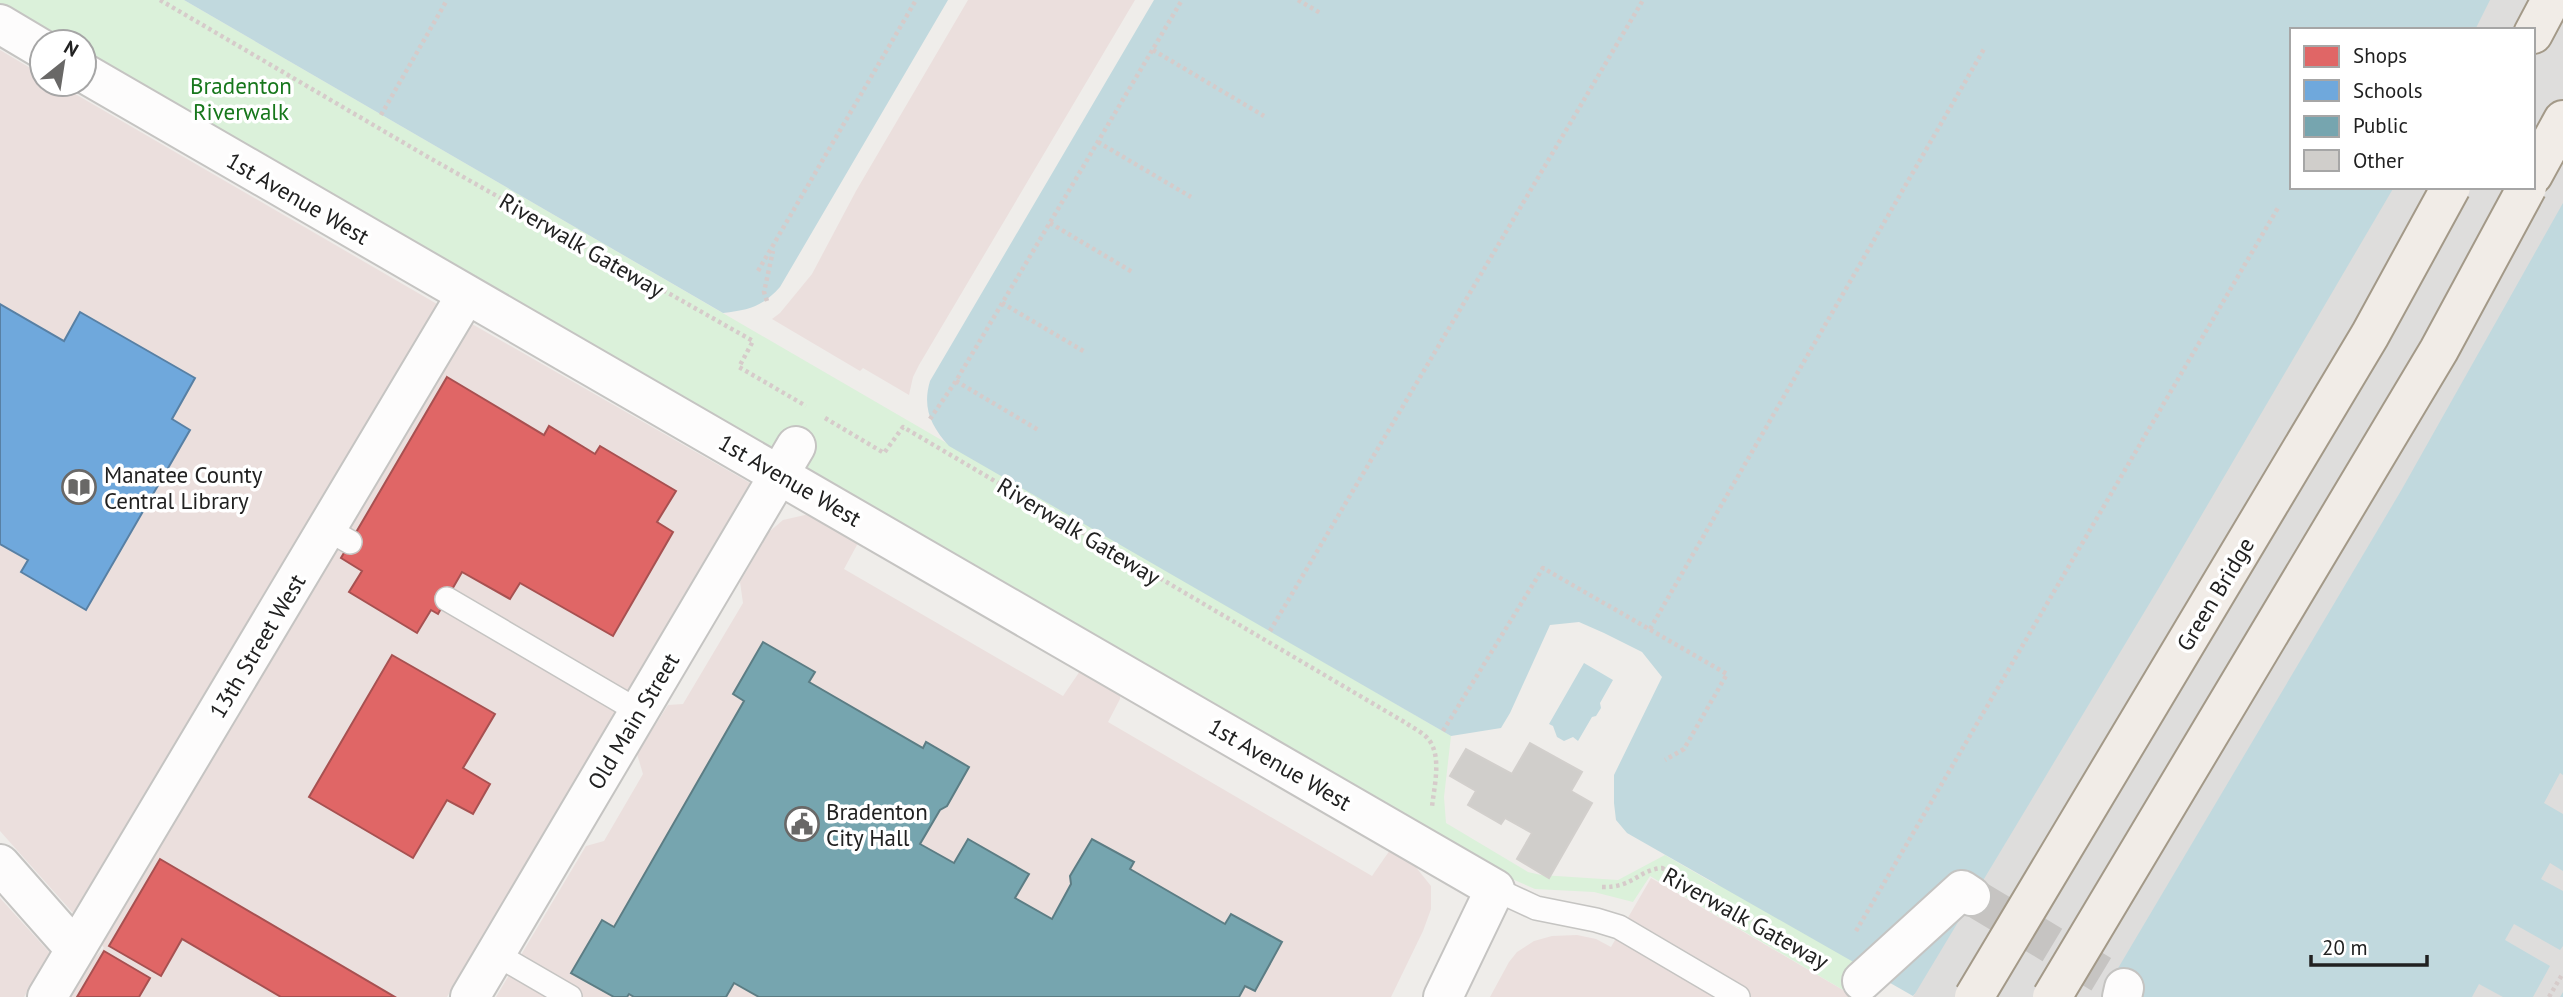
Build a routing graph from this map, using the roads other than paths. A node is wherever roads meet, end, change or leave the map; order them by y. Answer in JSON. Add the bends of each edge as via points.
{"nodes":[{"id":1,"x":2551,"y":0,"type":"edge"},
{"id":2,"x":0,"y":24,"type":"edge"},
{"id":3,"x":2535,"y":30,"type":"edge"},
{"id":4,"x":28,"y":41,"type":"edge"},
{"id":5,"x":98,"y":81,"type":"edge"},
{"id":6,"x":2563,"y":120,"type":"edge"},
{"id":7,"x":2535,"y":171,"type":"edge"},
{"id":8,"x":2451,"y":189,"type":"edge"},
{"id":9,"x":2526,"y":189,"type":"edge"},
{"id":10,"x":466,"y":295,"type":"junction"},
{"id":11,"x":787,"y":460,"type":"junction"},
{"id":12,"x":447,"y":599,"type":"dead end"},
{"id":13,"x":638,"y":711,"type":"junction"},
{"id":14,"x":0,"y":864,"type":"edge"},
{"id":15,"x":1495,"y":889,"type":"junction"},
{"id":16,"x":1971,"y":896,"type":"dead end"},
{"id":17,"x":75,"y":948,"type":"junction"},
{"id":18,"x":496,"y":954,"type":"junction"},
{"id":19,"x":1861,"y":981,"type":"road end"},
{"id":20,"x":47,"y":997,"type":"edge"},
{"id":21,"x":470,"y":997,"type":"edge"},
{"id":22,"x":570,"y":997,"type":"edge"},
{"id":23,"x":1443,"y":997,"type":"edge"},
{"id":24,"x":1738,"y":997,"type":"edge"},
{"id":25,"x":1974,"y":997,"type":"edge"},
{"id":26,"x":2052,"y":997,"type":"edge"}],
"edges":[{"from":1,"to":3,"type":"main road"},
{"from":2,"to":4,"type":"street"},
{"from":5,"to":10,"type":"street","name":"1st Avenue West"},
{"from":6,"to":7,"type":"main road"},
{"from":8,"to":25,"type":"main road","name":"Green Bridge","bridge":true,"via":[[2363,347]]},
{"from":9,"to":26,"type":"main road","bridge":true,"via":[[2439,350]]},
{"from":10,"to":11,"type":"street","name":"1st Avenue West"},
{"from":10,"to":17,"type":"street","name":"13th Street West","via":[[338,536]]},
{"from":11,"to":13,"type":"street","name":"Old Main Street"},
{"from":11,"to":15,"type":"street","name":"1st Avenue West"},
{"from":12,"to":13,"type":"lane"},
{"from":13,"to":18,"type":"street","name":"Old Main Street"},
{"from":14,"to":17,"type":"street"},
{"from":15,"to":23,"type":"street"},
{"from":15,"to":24,"type":"lane","via":[[1536,908],[1619,927]]},
{"from":16,"to":19,"type":"street","via":[[1962,890]]},
{"from":17,"to":20,"type":"street","name":"13th Street West"},
{"from":18,"to":21,"type":"street","name":"Old Main Street"},
{"from":18,"to":22,"type":"lane"}]}
